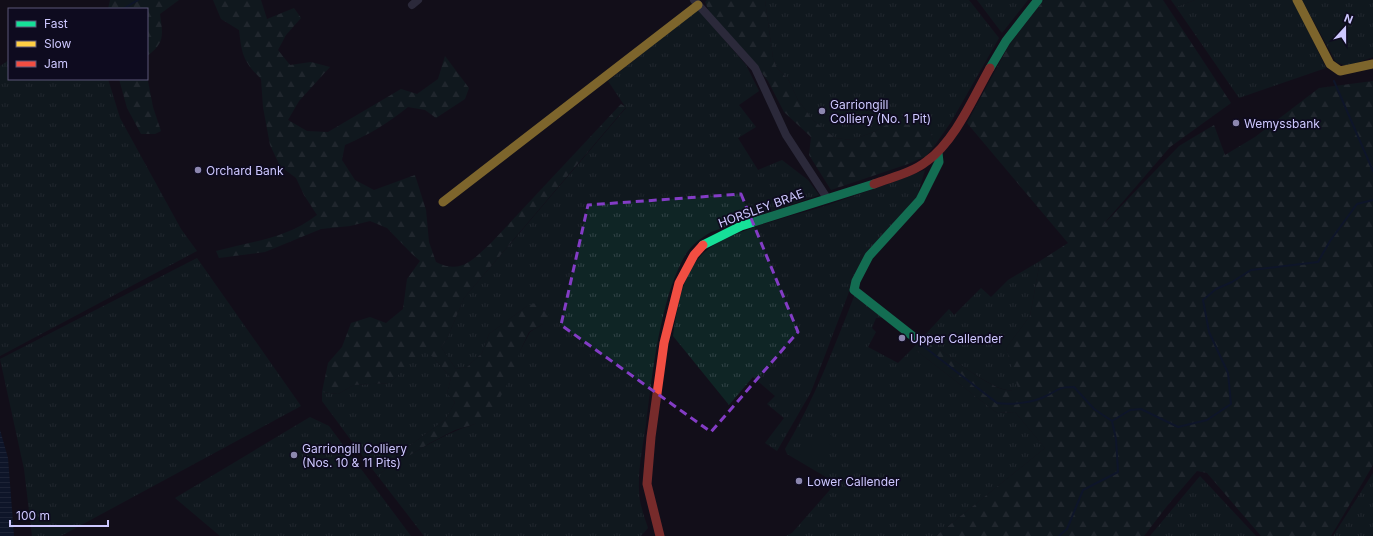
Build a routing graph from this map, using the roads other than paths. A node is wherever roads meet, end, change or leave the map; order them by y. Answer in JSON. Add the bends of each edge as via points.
{"nodes":[{"id":1,"x":1038,"y":0,"type":"edge"},
{"id":2,"x":1297,"y":0,"type":"edge"},
{"id":3,"x":696,"y":2,"type":"edge"},
{"id":4,"x":1373,"y":64,"type":"edge"},
{"id":5,"x":938,"y":153,"type":"junction"},
{"id":6,"x":827,"y":198,"type":"junction"},
{"id":7,"x":443,"y":202,"type":"dead end"},
{"id":8,"x":915,"y":338,"type":"dead end"},
{"id":9,"x":660,"y":536,"type":"edge"}],
"edges":[{"from":1,"to":5,"type":"main road","name":"HORSLEY BRAE","via":[[1006,41],[982,79],[962,120]]},
{"from":2,"to":4,"type":"main road","via":[[1335,69],[1340,71]]},
{"from":3,"to":6,"type":"street","via":[[754,68],[786,135]]},
{"from":3,"to":7,"type":"main road","via":[[629,60]]},
{"from":5,"to":6,"type":"main road","name":"HORSLEY BRAE","via":[[915,169]]},
{"from":5,"to":8,"type":"main road","via":[[939,162],[920,200],[869,256],[854,290]]},
{"from":6,"to":9,"type":"main road","name":"HORSLEY BRAE","via":[[721,234],[703,245],[686,268],[679,283],[664,342],[651,437],[647,484]]}]}
